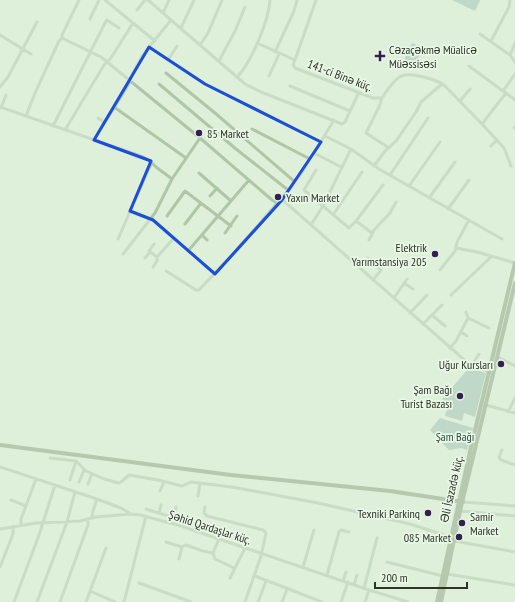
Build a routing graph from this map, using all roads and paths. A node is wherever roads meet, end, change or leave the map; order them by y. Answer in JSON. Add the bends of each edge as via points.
{"nodes":[{"id":1,"x":79,"y":0,"type":"edge"},
{"id":2,"x":99,"y":0,"type":"edge"},
{"id":3,"x":105,"y":0,"type":"edge"},
{"id":4,"x":146,"y":0,"type":"edge"},
{"id":5,"x":169,"y":0,"type":"edge"},
{"id":6,"x":194,"y":0,"type":"edge"},
{"id":7,"x":222,"y":0,"type":"edge"},
{"id":8,"x":270,"y":0,"type":"edge"},
{"id":9,"x":297,"y":0,"type":"edge"},
{"id":10,"x":316,"y":0,"type":"edge"},
{"id":11,"x":510,"y":0,"type":"edge"},
{"id":12,"x":245,"y":7,"type":"dead end"},
{"id":13,"x":137,"y":10,"type":"dead end"},
{"id":14,"x":163,"y":13,"type":"junction"},
{"id":15,"x":90,"y":19,"type":"dead end"},
{"id":16,"x":171,"y":20,"type":"junction"},
{"id":17,"x":37,"y":22,"type":"dead end"},
{"id":18,"x":133,"y":23,"type":"junction"},
{"id":19,"x":119,"y":28,"type":"dead end"},
{"id":20,"x":181,"y":28,"type":"junction"},
{"id":21,"x":480,"y":34,"type":"dead end"},
{"id":22,"x":0,"y":35,"type":"edge"},
{"id":23,"x":62,"y":38,"type":"junction"},
{"id":24,"x":155,"y":41,"type":"junction"},
{"id":25,"x":491,"y":41,"type":"junction"},
{"id":26,"x":257,"y":43,"type":"junction"},
{"id":27,"x":515,"y":43,"type":"edge"},
{"id":28,"x":200,"y":45,"type":"junction"},
{"id":29,"x":177,"y":46,"type":"dead end"},
{"id":30,"x":149,"y":47,"type":"junction"},
{"id":31,"x":23,"y":49,"type":"junction"},
{"id":32,"x":90,"y":51,"type":"junction"},
{"id":33,"x":275,"y":52,"type":"junction"},
{"id":34,"x":31,"y":54,"type":"dead end"},
{"id":35,"x":279,"y":54,"type":"junction"},
{"id":36,"x":510,"y":55,"type":"junction"},
{"id":37,"x":168,"y":60,"type":"junction"},
{"id":38,"x":295,"y":60,"type":"junction"},
{"id":39,"x":219,"y":61,"type":"junction"},
{"id":40,"x":108,"y":62,"type":"junction"},
{"id":41,"x":515,"y":62,"type":"edge"},
{"id":42,"x":469,"y":66,"type":"dead end"},
{"id":43,"x":166,"y":73,"type":"dead end"},
{"id":44,"x":515,"y":74,"type":"edge"},
{"id":45,"x":269,"y":76,"type":"dead end"},
{"id":46,"x":237,"y":77,"type":"junction"},
{"id":47,"x":130,"y":79,"type":"junction"},
{"id":48,"x":159,"y":84,"type":"dead end"},
{"id":49,"x":442,"y":84,"type":"junction"},
{"id":50,"x":0,"y":86,"type":"edge"},
{"id":51,"x":290,"y":86,"type":"dead end"},
{"id":52,"x":470,"y":89,"type":"dead end"},
{"id":53,"x":359,"y":92,"type":"junction"},
{"id":54,"x":504,"y":92,"type":"junction"},
{"id":55,"x":6,"y":95,"type":"dead end"},
{"id":56,"x":382,"y":98,"type":"junction"},
{"id":57,"x":515,"y":100,"type":"edge"},
{"id":58,"x":460,"y":101,"type":"junction"},
{"id":59,"x":1,"y":107,"type":"edge"},
{"id":60,"x":114,"y":107,"type":"junction"},
{"id":61,"x":350,"y":111,"type":"junction"},
{"id":62,"x":26,"y":116,"type":"junction"},
{"id":63,"x":98,"y":118,"type":"dead end"},
{"id":64,"x":428,"y":118,"type":"dead end"},
{"id":65,"x":334,"y":120,"type":"junction"},
{"id":66,"x":104,"y":122,"type":"junction"},
{"id":67,"x":482,"y":124,"type":"junction"},
{"id":68,"x":53,"y":126,"type":"junction"},
{"id":69,"x":252,"y":129,"type":"dead end"},
{"id":70,"x":65,"y":130,"type":"junction"},
{"id":71,"x":325,"y":136,"type":"junction"},
{"id":72,"x":200,"y":138,"type":"junction"},
{"id":73,"x":94,"y":140,"type":"junction"},
{"id":74,"x":497,"y":140,"type":"junction"},
{"id":75,"x":321,"y":142,"type":"junction"},
{"id":76,"x":440,"y":142,"type":"dead end"},
{"id":77,"x":491,"y":146,"type":"dead end"},
{"id":78,"x":389,"y":148,"type":"junction"},
{"id":79,"x":351,"y":149,"type":"junction"},
{"id":80,"x":314,"y":153,"type":"junction"},
{"id":81,"x":186,"y":158,"type":"junction"},
{"id":82,"x":310,"y":159,"type":"junction"},
{"id":83,"x":455,"y":162,"type":"dead end"},
{"id":84,"x":152,"y":163,"type":"junction"},
{"id":85,"x":374,"y":166,"type":"junction"},
{"id":86,"x":511,"y":166,"type":"dead end"},
{"id":87,"x":341,"y":167,"type":"junction"},
{"id":88,"x":316,"y":170,"type":"dead end"},
{"id":89,"x":362,"y":172,"type":"dead end"},
{"id":90,"x":199,"y":173,"type":"dead end"},
{"id":91,"x":390,"y":176,"type":"junction"},
{"id":92,"x":172,"y":179,"type":"junction"},
{"id":93,"x":249,"y":180,"type":"junction"},
{"id":94,"x":469,"y":180,"type":"dead end"},
{"id":95,"x":295,"y":182,"type":"junction"},
{"id":96,"x":382,"y":184,"type":"dead end"},
{"id":97,"x":409,"y":186,"type":"junction"},
{"id":98,"x":217,"y":188,"type":"junction"},
{"id":99,"x":288,"y":190,"type":"junction"},
{"id":100,"x":210,"y":196,"type":"dead end"},
{"id":101,"x":429,"y":198,"type":"junction"},
{"id":102,"x":282,"y":200,"type":"junction"},
{"id":103,"x":231,"y":201,"type":"junction"},
{"id":104,"x":396,"y":202,"type":"dead end"},
{"id":105,"x":201,"y":203,"type":"junction"},
{"id":106,"x":276,"y":203,"type":"junction"},
{"id":107,"x":323,"y":206,"type":"junction"},
{"id":108,"x":448,"y":209,"type":"junction"},
{"id":109,"x":130,"y":211,"type":"junction"},
{"id":110,"x":333,"y":215,"type":"junction"},
{"id":111,"x":168,"y":216,"type":"dead end"},
{"id":112,"x":219,"y":216,"type":"junction"},
{"id":113,"x":237,"y":216,"type":"dead end"},
{"id":114,"x":151,"y":219,"type":"junction"},
{"id":115,"x":469,"y":220,"type":"junction"},
{"id":116,"x":356,"y":221,"type":"junction"},
{"id":117,"x":185,"y":224,"type":"dead end"},
{"id":118,"x":311,"y":225,"type":"junction"},
{"id":119,"x":231,"y":226,"type":"junction"},
{"id":120,"x":225,"y":233,"type":"dead end"},
{"id":121,"x":372,"y":233,"type":"junction"},
{"id":122,"x":202,"y":235,"type":"junction"},
{"id":123,"x":174,"y":238,"type":"junction"},
{"id":124,"x":118,"y":239,"type":"dead end"},
{"id":125,"x":502,"y":239,"type":"dead end"},
{"id":126,"x":208,"y":240,"type":"dead end"},
{"id":127,"x":369,"y":240,"type":"dead end"},
{"id":128,"x":154,"y":244,"type":"dead end"},
{"id":129,"x":456,"y":248,"type":"junction"},
{"id":130,"x":188,"y":251,"type":"junction"},
{"id":131,"x":150,"y":252,"type":"junction"},
{"id":132,"x":123,"y":254,"type":"dead end"},
{"id":133,"x":492,"y":256,"type":"junction"},
{"id":134,"x":145,"y":258,"type":"dead end"},
{"id":135,"x":157,"y":258,"type":"junction"},
{"id":136,"x":368,"y":258,"type":"dead end"},
{"id":137,"x":515,"y":263,"type":"edge"},
{"id":138,"x":153,"y":267,"type":"dead end"},
{"id":139,"x":440,"y":270,"type":"dead end"},
{"id":140,"x":166,"y":271,"type":"dead end"},
{"id":141,"x":215,"y":274,"type":"junction"},
{"id":142,"x":407,"y":279,"type":"dead end"},
{"id":143,"x":373,"y":280,"type":"junction"},
{"id":144,"x":404,"y":283,"type":"junction"},
{"id":145,"x":515,"y":283,"type":"edge"},
{"id":146,"x":413,"y":289,"type":"dead end"},
{"id":147,"x":427,"y":295,"type":"dead end"},
{"id":148,"x":451,"y":295,"type":"dead end"},
{"id":149,"x":394,"y":298,"type":"junction"},
{"id":150,"x":442,"y":305,"type":"dead end"},
{"id":151,"x":466,"y":312,"type":"dead end"},
{"id":152,"x":410,"y":313,"type":"junction"},
{"id":153,"x":432,"y":315,"type":"junction"},
{"id":154,"x":468,"y":318,"type":"junction"},
{"id":155,"x":423,"y":324,"type":"junction"},
{"id":156,"x":445,"y":326,"type":"dead end"},
{"id":157,"x":489,"y":328,"type":"dead end"},
{"id":158,"x":460,"y":332,"type":"junction"},
{"id":159,"x":467,"y":336,"type":"dead end"},
{"id":160,"x":450,"y":348,"type":"junction"},
{"id":161,"x":478,"y":354,"type":"dead end"},
{"id":162,"x":498,"y":357,"type":"junction"},
{"id":163,"x":471,"y":366,"type":"junction"},
{"id":164,"x":515,"y":366,"type":"edge"},
{"id":165,"x":492,"y":372,"type":"junction"},
{"id":166,"x":515,"y":398,"type":"edge"},
{"id":167,"x":486,"y":405,"type":"junction"},
{"id":168,"x":508,"y":412,"type":"junction"},
{"id":169,"x":515,"y":413,"type":"edge"},
{"id":170,"x":0,"y":445,"type":"edge"},
{"id":171,"x":502,"y":450,"type":"dead end"},
{"id":172,"x":50,"y":458,"type":"dead end"},
{"id":173,"x":76,"y":461,"type":"junction"},
{"id":174,"x":515,"y":465,"type":"edge"},
{"id":175,"x":0,"y":467,"type":"edge"},
{"id":176,"x":84,"y":470,"type":"junction"},
{"id":177,"x":92,"y":474,"type":"junction"},
{"id":178,"x":36,"y":479,"type":"junction"},
{"id":179,"x":70,"y":480,"type":"dead end"},
{"id":180,"x":79,"y":482,"type":"dead end"},
{"id":181,"x":164,"y":482,"type":"junction"},
{"id":182,"x":200,"y":483,"type":"junction"},
{"id":183,"x":88,"y":484,"type":"dead end"},
{"id":184,"x":55,"y":485,"type":"junction"},
{"id":185,"x":160,"y":491,"type":"dead end"},
{"id":186,"x":75,"y":492,"type":"junction"},
{"id":187,"x":198,"y":496,"type":"dead end"},
{"id":188,"x":97,"y":499,"type":"junction"},
{"id":189,"x":11,"y":500,"type":"dead end"},
{"id":190,"x":461,"y":502,"type":"junction"},
{"id":191,"x":161,"y":505,"type":"dead end"},
{"id":192,"x":26,"y":506,"type":"junction"},
{"id":193,"x":515,"y":506,"type":"edge"},
{"id":194,"x":176,"y":507,"type":"dead end"},
{"id":195,"x":205,"y":507,"type":"dead end"},
{"id":196,"x":146,"y":508,"type":"dead end"},
{"id":197,"x":458,"y":511,"type":"junction"},
{"id":198,"x":159,"y":513,"type":"junction"},
{"id":199,"x":131,"y":514,"type":"junction"},
{"id":200,"x":146,"y":516,"type":"junction"},
{"id":201,"x":515,"y":516,"type":"edge"},
{"id":202,"x":174,"y":517,"type":"junction"},
{"id":203,"x":90,"y":518,"type":"junction"},
{"id":204,"x":43,"y":522,"type":"junction"},
{"id":205,"x":67,"y":522,"type":"junction"},
{"id":206,"x":21,"y":524,"type":"junction"},
{"id":207,"x":14,"y":526,"type":"junction"},
{"id":208,"x":0,"y":529,"type":"edge"},
{"id":209,"x":314,"y":530,"type":"dead end"},
{"id":210,"x":429,"y":530,"type":"junction"},
{"id":211,"x":199,"y":532,"type":"junction"},
{"id":212,"x":349,"y":532,"type":"dead end"},
{"id":213,"x":451,"y":536,"type":"junction"},
{"id":214,"x":377,"y":538,"type":"dead end"},
{"id":215,"x":219,"y":539,"type":"junction"},
{"id":216,"x":427,"y":541,"type":"dead end"},
{"id":217,"x":454,"y":541,"type":"junction"},
{"id":218,"x":166,"y":542,"type":"dead end"},
{"id":219,"x":182,"y":547,"type":"junction"},
{"id":220,"x":106,"y":548,"type":"dead end"},
{"id":221,"x":245,"y":548,"type":"junction"},
{"id":222,"x":515,"y":552,"type":"edge"},
{"id":223,"x":213,"y":553,"type":"junction"},
{"id":224,"x":262,"y":553,"type":"junction"},
{"id":225,"x":179,"y":559,"type":"dead end"},
{"id":226,"x":387,"y":562,"type":"dead end"},
{"id":227,"x":0,"y":567,"type":"edge"},
{"id":228,"x":303,"y":567,"type":"junction"},
{"id":229,"x":234,"y":568,"type":"junction"},
{"id":230,"x":346,"y":572,"type":"dead end"},
{"id":231,"x":327,"y":575,"type":"junction"},
{"id":232,"x":357,"y":575,"type":"dead end"},
{"id":233,"x":445,"y":575,"type":"junction"},
{"id":234,"x":255,"y":576,"type":"junction"},
{"id":235,"x":230,"y":578,"type":"dead end"},
{"id":236,"x":266,"y":581,"type":"junction"},
{"id":237,"x":343,"y":581,"type":"junction"},
{"id":238,"x":348,"y":582,"type":"junction"},
{"id":239,"x":139,"y":583,"type":"dead end"},
{"id":240,"x":354,"y":585,"type":"junction"},
{"id":241,"x":515,"y":585,"type":"edge"},
{"id":242,"x":364,"y":588,"type":"junction"},
{"id":243,"x":287,"y":589,"type":"junction"},
{"id":244,"x":370,"y":590,"type":"junction"},
{"id":245,"x":90,"y":591,"type":"junction"},
{"id":246,"x":398,"y":601,"type":"edge"},
{"id":247,"x":14,"y":602,"type":"edge"},
{"id":248,"x":37,"y":602,"type":"edge"},
{"id":249,"x":60,"y":602,"type":"edge"},
{"id":250,"x":86,"y":602,"type":"edge"},
{"id":251,"x":115,"y":602,"type":"edge"},
{"id":252,"x":124,"y":602,"type":"edge"},
{"id":253,"x":191,"y":602,"type":"edge"},
{"id":254,"x":245,"y":602,"type":"edge"},
{"id":255,"x":258,"y":602,"type":"edge"},
{"id":256,"x":282,"y":602,"type":"edge"},
{"id":257,"x":322,"y":602,"type":"edge"},
{"id":258,"x":341,"y":602,"type":"edge"},
{"id":259,"x":366,"y":602,"type":"edge"},
{"id":260,"x":408,"y":602,"type":"edge"},
{"id":261,"x":437,"y":602,"type":"edge"},
{"id":262,"x":441,"y":602,"type":"edge"}],
"edges":[{"from":1,"to":23,"type":"street"},
{"from":2,"to":15,"type":"street"},
{"from":3,"to":18,"type":"street"},
{"from":4,"to":13,"type":"street"},
{"from":4,"to":14,"type":"street"},
{"from":5,"to":14,"type":"street"},
{"from":6,"to":20,"type":"street"},
{"from":7,"to":28,"type":"street"},
{"from":8,"to":26,"type":"street","via":[[269,14]]},
{"from":9,"to":33,"type":"street"},
{"from":10,"to":38,"type":"street"},
{"from":11,"to":25,"type":"street","via":[[506,14]]},
{"from":12,"to":39,"type":"street"},
{"from":14,"to":16,"type":"street"},
{"from":16,"to":20,"type":"street"},
{"from":16,"to":24,"type":"street"},
{"from":17,"to":31,"type":"street"},
{"from":18,"to":24,"type":"street"},
{"from":18,"to":40,"type":"street"},
{"from":19,"to":32,"type":"street","via":[[106,20]]},
{"from":20,"to":28,"type":"street"},
{"from":21,"to":25,"type":"street"},
{"from":22,"to":31,"type":"street"},
{"from":23,"to":32,"type":"street"},
{"from":23,"to":62,"type":"street"},
{"from":24,"to":30,"type":"street"},
{"from":25,"to":36,"type":"street"},
{"from":26,"to":33,"type":"street","name":"141-ci Binə küç."},
{"from":26,"to":46,"type":"street","via":[[246,66]]},
{"from":27,"to":36,"type":"street"},
{"from":28,"to":39,"type":"street"},
{"from":29,"to":37,"type":"street"},
{"from":30,"to":37,"type":"street"},
{"from":30,"to":47,"type":"street"},
{"from":31,"to":34,"type":"street"},
{"from":31,"to":50,"type":"street","via":[[8,77]]},
{"from":32,"to":40,"type":"street"},
{"from":32,"to":68,"type":"street"},
{"from":33,"to":35,"type":"street","name":"141-ci Binə küç."},
{"from":35,"to":38,"type":"street","name":"141-ci Binə küç."},
{"from":35,"to":45,"type":"street"},
{"from":36,"to":41,"type":"street"},
{"from":37,"to":75,"type":"street","via":[[205,84]]},
{"from":38,"to":53,"type":"street","name":"141-ci Binə küç.","via":[[295,68]]},
{"from":39,"to":46,"type":"street"},
{"from":40,"to":47,"type":"street"},
{"from":40,"to":70,"type":"street"},
{"from":42,"to":54,"type":"street"},
{"from":43,"to":95,"type":"street"},
{"from":44,"to":54,"type":"street"},
{"from":46,"to":65,"type":"street","via":[[261,92]]},
{"from":47,"to":60,"type":"street"},
{"from":47,"to":72,"type":"street"},
{"from":48,"to":99,"type":"street","via":[[241,154]]},
{"from":49,"to":56,"type":"street","name":"141-ci Binə küç.","via":[[421,76],[402,76]]},
{"from":49,"to":58,"type":"street","name":"141-ci Binə küç."},
{"from":49,"to":78,"type":"street","via":[[421,102]]},
{"from":51,"to":61,"type":"street"},
{"from":52,"to":58,"type":"street"},
{"from":53,"to":56,"type":"street","name":"141-ci Binə küç.","via":[[373,98]]},
{"from":53,"to":61,"type":"street"},
{"from":54,"to":57,"type":"street"},
{"from":54,"to":67,"type":"street"},
{"from":55,"to":59,"type":"street"},
{"from":56,"to":78,"type":"street","via":[[366,133]]},
{"from":58,"to":67,"type":"street","name":"141-ci Binə küç."},
{"from":59,"to":62,"type":"street"},
{"from":60,"to":66,"type":"street"},
{"from":60,"to":81,"type":"street"},
{"from":61,"to":65,"type":"street","via":[[344,123]]},
{"from":62,"to":68,"type":"street"},
{"from":63,"to":66,"type":"street"},
{"from":64,"to":91,"type":"street"},
{"from":65,"to":71,"type":"street"},
{"from":66,"to":73,"type":"street"},
{"from":67,"to":74,"type":"street","name":"141-ci Binə küç."},
{"from":68,"to":70,"type":"street"},
{"from":69,"to":82,"type":"street"},
{"from":70,"to":73,"type":"street"},
{"from":71,"to":75,"type":"street"},
{"from":71,"to":79,"type":"street"},
{"from":72,"to":81,"type":"street"},
{"from":72,"to":93,"type":"street"},
{"from":73,"to":84,"type":"street","via":[[143,157]]},
{"from":74,"to":77,"type":"street"},
{"from":74,"to":86,"type":"street","name":"141-ci Binə küç.","via":[[504,148]]},
{"from":75,"to":80,"type":"street"},
{"from":76,"to":97,"type":"street"},
{"from":78,"to":85,"type":"street"},
{"from":79,"to":85,"type":"street"},
{"from":79,"to":87,"type":"street"},
{"from":80,"to":82,"type":"street"},
{"from":80,"to":87,"type":"street"},
{"from":81,"to":92,"type":"street"},
{"from":82,"to":95,"type":"street"},
{"from":83,"to":101,"type":"street"},
{"from":84,"to":92,"type":"street"},
{"from":84,"to":109,"type":"street"},
{"from":85,"to":91,"type":"street"},
{"from":87,"to":107,"type":"street"},
{"from":88,"to":107,"type":"street","via":[[304,190]]},
{"from":89,"to":110,"type":"street"},
{"from":90,"to":98,"type":"street"},
{"from":91,"to":97,"type":"street"},
{"from":92,"to":114,"type":"street"},
{"from":93,"to":103,"type":"street"},
{"from":93,"to":106,"type":"street"},
{"from":94,"to":108,"type":"street"},
{"from":95,"to":99,"type":"street"},
{"from":96,"to":116,"type":"street"},
{"from":97,"to":101,"type":"street"},
{"from":98,"to":100,"type":"street"},
{"from":98,"to":103,"type":"street"},
{"from":99,"to":102,"type":"street"},
{"from":101,"to":108,"type":"street"},
{"from":102,"to":106,"type":"street"},
{"from":102,"to":118,"type":"street"},
{"from":103,"to":112,"type":"street"},
{"from":104,"to":121,"type":"street"},
{"from":105,"to":111,"type":"street","via":[[183,192]]},
{"from":105,"to":112,"type":"street"},
{"from":105,"to":117,"type":"street"},
{"from":106,"to":141,"type":"street"},
{"from":107,"to":110,"type":"street"},
{"from":107,"to":118,"type":"street"},
{"from":108,"to":115,"type":"street"},
{"from":109,"to":114,"type":"street"},
{"from":109,"to":124,"type":"street"},
{"from":110,"to":116,"type":"street","via":[[349,228]]},
{"from":112,"to":119,"type":"street"},
{"from":112,"to":122,"type":"street"},
{"from":113,"to":119,"type":"street"},
{"from":114,"to":123,"type":"street"},
{"from":114,"to":132,"type":"street"},
{"from":115,"to":125,"type":"street"},
{"from":115,"to":129,"type":"street","via":[[458,238]]},
{"from":116,"to":121,"type":"street"},
{"from":118,"to":143,"type":"street"},
{"from":119,"to":120,"type":"street"},
{"from":121,"to":127,"type":"street"},
{"from":122,"to":126,"type":"street"},
{"from":122,"to":130,"type":"street"},
{"from":123,"to":130,"type":"street"},
{"from":123,"to":135,"type":"street"},
{"from":128,"to":131,"type":"street"},
{"from":129,"to":133,"type":"street"},
{"from":129,"to":139,"type":"street"},
{"from":130,"to":141,"type":"street"},
{"from":131,"to":134,"type":"street"},
{"from":131,"to":135,"type":"street"},
{"from":133,"to":137,"type":"street"},
{"from":133,"to":148,"type":"street"},
{"from":135,"to":138,"type":"street"},
{"from":136,"to":143,"type":"street","via":[[381,270]]},
{"from":137,"to":165,"type":"main road","name":"Əli İsazadə küç."},
{"from":140,"to":141,"type":"street","via":[[198,291]]},
{"from":142,"to":144,"type":"street"},
{"from":143,"to":149,"type":"street"},
{"from":144,"to":146,"type":"street"},
{"from":144,"to":149,"type":"street"},
{"from":145,"to":162,"type":"main road","name":"Əli İsazadə küç."},
{"from":147,"to":152,"type":"street"},
{"from":149,"to":152,"type":"street"},
{"from":150,"to":153,"type":"street"},
{"from":151,"to":154,"type":"street"},
{"from":152,"to":155,"type":"street"},
{"from":153,"to":155,"type":"street"},
{"from":153,"to":156,"type":"street"},
{"from":154,"to":157,"type":"street"},
{"from":154,"to":158,"type":"street"},
{"from":155,"to":160,"type":"street"},
{"from":158,"to":159,"type":"street"},
{"from":158,"to":160,"type":"street"},
{"from":160,"to":163,"type":"street"},
{"from":161,"to":163,"type":"street"},
{"from":162,"to":164,"type":"street"},
{"from":162,"to":165,"type":"main road","name":"Əli İsazadə küç."},
{"from":163,"to":165,"type":"street"},
{"from":165,"to":167,"type":"main road","name":"Əli İsazadə küç."},
{"from":165,"to":190,"type":"main road","name":"Əli İsazadə küç."},
{"from":166,"to":168,"type":"street"},
{"from":167,"to":168,"type":"street"},
{"from":167,"to":190,"type":"main road","name":"Əli İsazadə küç."},
{"from":168,"to":169,"type":"street"},
{"from":170,"to":190,"type":"main road","via":[[390,491]]},
{"from":171,"to":174,"type":"street","via":[[499,457],[501,460]]},
{"from":172,"to":173,"type":"street"},
{"from":173,"to":176,"type":"street"},
{"from":173,"to":179,"type":"street"},
{"from":175,"to":178,"type":"street"},
{"from":176,"to":177,"type":"street"},
{"from":176,"to":180,"type":"street"},
{"from":177,"to":181,"type":"street","via":[[119,482],[129,475]]},
{"from":177,"to":183,"type":"street"},
{"from":178,"to":184,"type":"street"},
{"from":178,"to":192,"type":"street"},
{"from":181,"to":182,"type":"street","via":[[182,486],[190,482]]},
{"from":181,"to":185,"type":"street"},
{"from":182,"to":187,"type":"street"},
{"from":182,"to":210,"type":"street","via":[[318,503]]},
{"from":184,"to":186,"type":"street"},
{"from":184,"to":204,"type":"street"},
{"from":186,"to":188,"type":"street"},
{"from":186,"to":205,"type":"street"},
{"from":188,"to":199,"type":"street"},
{"from":188,"to":203,"type":"street"},
{"from":189,"to":192,"type":"street"},
{"from":190,"to":193,"type":"street"},
{"from":190,"to":197,"type":"main road","name":"Əli İsazadə küç."},
{"from":191,"to":198,"type":"street"},
{"from":192,"to":206,"type":"street"},
{"from":194,"to":202,"type":"street"},
{"from":195,"to":224,"type":"street","via":[[204,513],[207,516],[265,531]]},
{"from":196,"to":198,"type":"street"},
{"from":197,"to":201,"type":"street"},
{"from":197,"to":213,"type":"main road","name":"Əli İsazadə küç."},
{"from":197,"to":217,"type":"main road","name":"Əli İsazadə küç."},
{"from":198,"to":202,"type":"street"},
{"from":199,"to":200,"type":"street","name":"Şəhid Qardaşlar küç."},
{"from":199,"to":203,"type":"street","name":"Şəhid Qardaşlar küç."},
{"from":200,"to":211,"type":"street","name":"Şəhid Qardaşlar küç."},
{"from":200,"to":252,"type":"street"},
{"from":202,"to":211,"type":"street","via":[[197,525]]},
{"from":203,"to":205,"type":"street","name":"Şəhid Qardaşlar küç."},
{"from":203,"to":249,"type":"street"},
{"from":204,"to":205,"type":"street","name":"Şəhid Qardaşlar küç."},
{"from":204,"to":206,"type":"street","name":"Şəhid Qardaşlar küç."},
{"from":204,"to":247,"type":"street"},
{"from":205,"to":248,"type":"street"},
{"from":206,"to":207,"type":"street","name":"Şəhid Qardaşlar küç."},
{"from":207,"to":208,"type":"street","name":"Şəhid Qardaşlar küç."},
{"from":207,"to":227,"type":"street"},
{"from":209,"to":228,"type":"street"},
{"from":210,"to":213,"type":"street"},
{"from":210,"to":216,"type":"street"},
{"from":211,"to":215,"type":"street","name":"Şəhid Qardaşlar küç."},
{"from":212,"to":231,"type":"street","via":[[339,532]]},
{"from":213,"to":233,"type":"main road","name":"Əli İsazadə küç."},
{"from":214,"to":242,"type":"street"},
{"from":215,"to":221,"type":"street","name":"Şəhid Qardaşlar küç."},
{"from":215,"to":223,"type":"street"},
{"from":217,"to":222,"type":"street"},
{"from":217,"to":233,"type":"main road","name":"Əli İsazadə küç."},
{"from":218,"to":219,"type":"street"},
{"from":219,"to":223,"type":"street","via":[[186,544]]},
{"from":219,"to":225,"type":"street"},
{"from":220,"to":245,"type":"street"},
{"from":221,"to":224,"type":"street","name":"Şəhid Qardaşlar küç."},
{"from":221,"to":229,"type":"street"},
{"from":223,"to":229,"type":"street","via":[[217,560]]},
{"from":224,"to":228,"type":"street","name":"Şəhid Qardaşlar küç."},
{"from":224,"to":234,"type":"street"},
{"from":226,"to":233,"type":"street"},
{"from":228,"to":231,"type":"street","name":"Şəhid Qardaşlar küç."},
{"from":229,"to":235,"type":"street"},
{"from":230,"to":237,"type":"street"},
{"from":231,"to":237,"type":"street","name":"Şəhid Qardaşlar küç."},
{"from":232,"to":240,"type":"street"},
{"from":233,"to":241,"type":"street"},
{"from":233,"to":261,"type":"main road","name":"Əli İsazadə küç."},
{"from":233,"to":262,"type":"main road","name":"Əli İsazadə küç."},
{"from":234,"to":236,"type":"street"},
{"from":234,"to":254,"type":"street"},
{"from":236,"to":243,"type":"street"},
{"from":236,"to":255,"type":"street"},
{"from":237,"to":238,"type":"street","name":"Şəhid Qardaşlar küç."},
{"from":238,"to":240,"type":"street","name":"Şəhid Qardaşlar küç."},
{"from":238,"to":258,"type":"street"},
{"from":239,"to":253,"type":"street"},
{"from":240,"to":242,"type":"street","name":"Şəhid Qardaşlar küç."},
{"from":242,"to":244,"type":"street","name":"Şəhid Qardaşlar küç."},
{"from":243,"to":256,"type":"street"},
{"from":243,"to":257,"type":"street"},
{"from":244,"to":246,"type":"street","name":"Şəhid Qardaşlar küç."},
{"from":244,"to":259,"type":"street"},
{"from":245,"to":250,"type":"street"},
{"from":245,"to":251,"type":"street"},
{"from":246,"to":260,"type":"street","name":"Şəhid Qardaşlar küç."}]}
